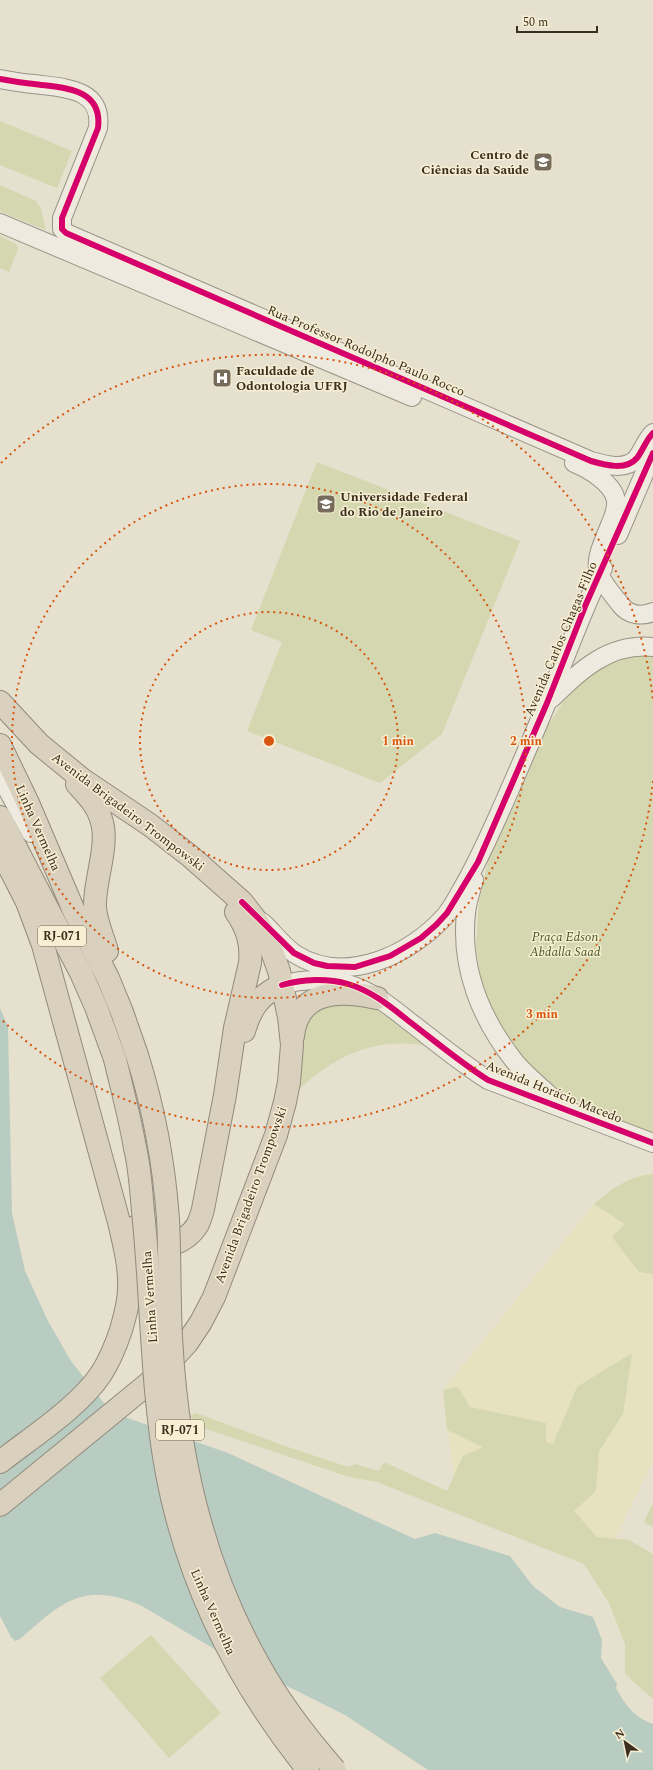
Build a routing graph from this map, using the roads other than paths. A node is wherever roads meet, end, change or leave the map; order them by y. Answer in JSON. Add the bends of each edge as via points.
{"nodes":[{"id":1,"x":0,"y":79,"type":"edge"},
{"id":2,"x":0,"y":223,"type":"edge"},
{"id":3,"x":653,"y":433,"type":"edge"},
{"id":4,"x":653,"y":453,"type":"edge"},
{"id":5,"x":599,"y":576,"type":"junction"},
{"id":6,"x":653,"y":612,"type":"edge"},
{"id":7,"x":653,"y":647,"type":"edge"},
{"id":8,"x":0,"y":702,"type":"edge"},
{"id":9,"x":547,"y":703,"type":"junction"},
{"id":10,"x":39,"y":744,"type":"junction"},
{"id":11,"x":0,"y":745,"type":"edge"},
{"id":12,"x":0,"y":776,"type":"edge"},
{"id":13,"x":0,"y":817,"type":"edge"},
{"id":14,"x":0,"y":849,"type":"edge"},
{"id":15,"x":478,"y":862,"type":"junction"},
{"id":16,"x":203,"y":868,"type":"junction"},
{"id":17,"x":242,"y":902,"type":"junction"},
{"id":18,"x":74,"y":911,"type":"junction"},
{"id":19,"x":282,"y":985,"type":"junction"},
{"id":20,"x":377,"y":998,"type":"junction"},
{"id":21,"x":122,"y":1012,"type":"junction"},
{"id":22,"x":292,"y":1045,"type":"junction"},
{"id":23,"x":225,"y":1095,"type":"junction"},
{"id":24,"x":563,"y":1108,"type":"junction"},
{"id":25,"x":89,"y":1109,"type":"junction"},
{"id":26,"x":653,"y":1143,"type":"edge"},
{"id":27,"x":0,"y":1462,"type":"edge"},
{"id":28,"x":0,"y":1505,"type":"edge"},
{"id":29,"x":308,"y":1770,"type":"edge"},
{"id":30,"x":335,"y":1770,"type":"edge"}],
"edges":[{"from":1,"to":3,"type":"street","name":"Rua Professor Rodolpho Paulo Rocco","via":[[72,89],[86,96],[95,106],[98,128],[62,218],[62,229],[66,233],[591,461],[610,466],[633,461]]},
{"from":2,"to":5,"type":"street","name":"Rua Professor Rodolpho Paulo Rocco","via":[[579,465],[601,479],[610,488],[616,500],[614,516],[597,557]]},
{"from":4,"to":5,"type":"street","name":"Avenida Carlos Chagas Filho"},
{"from":5,"to":6,"type":"street","via":[[629,613]]},
{"from":5,"to":9,"type":"street","name":"Avenida Carlos Chagas Filho"},
{"from":7,"to":9,"type":"street","via":[[624,649],[605,655],[589,664]]},
{"from":8,"to":10,"type":"highway","name":"Avenida Brigadeiro Trompowski"},
{"from":9,"to":15,"type":"street","name":"Avenida Carlos Chagas Filho"},
{"from":10,"to":16,"type":"highway","name":"Avenida Brigadeiro Trompowski","via":[[83,780],[150,825]]},
{"from":10,"to":21,"type":"highway","via":[[91,800],[102,820],[102,847],[95,908]]},
{"from":11,"to":18,"type":"highway","name":"Linha Vermelha","number":"RJ-071"},
{"from":12,"to":18,"type":"street","name":"Linha Vermelha"},
{"from":13,"to":29,"type":"highway","name":"Linha Vermelha","number":"RJ-071","bridge":true,"via":[[81,973],[115,1059],[137,1155],[162,1445],[182,1535],[225,1644],[261,1706]]},
{"from":14,"to":25,"type":"highway","via":[[43,944]]},
{"from":15,"to":17,"type":"street","name":"Avenida Carlos Chagas Filho","via":[[447,913],[421,938],[390,956],[355,967],[327,966],[294,953]]},
{"from":15,"to":24,"type":"street","name":"Avenida Carlos Chagas Filho","via":[[466,912],[465,930],[466,954],[478,1002],[490,1025],[516,1062]]},
{"from":16,"to":17,"type":"highway","name":"Avenida Brigadeiro Trompowski"},
{"from":16,"to":23,"type":"highway","via":[[242,921],[250,947],[250,963],[235,1028]]},
{"from":17,"to":19,"type":"highway","name":"Avenida Brigadeiro Trompowski","via":[[269,943]]},
{"from":18,"to":21,"type":"highway","name":"Linha Vermelha","number":"RJ-071"},
{"from":19,"to":20,"type":"street","name":"Avenida Horácio Macedo","via":[[306,981],[336,982],[348,984]]},
{"from":19,"to":22,"type":"highway","name":"Avenida Brigadeiro Trompowski"},
{"from":19,"to":23,"type":"highway","via":[[262,997],[253,1008]]},
{"from":20,"to":22,"type":"highway","via":[[340,993],[313,1001],[301,1011],[294,1024]]},
{"from":20,"to":24,"type":"street","name":"Avenida Horácio Macedo","via":[[471,1070],[488,1080]]},
{"from":21,"to":30,"type":"highway","name":"Linha Vermelha","number":"RJ-071","bridge":true,"via":[[148,1091],[164,1177],[175,1393],[187,1471],[201,1531],[220,1584],[259,1667],[307,1736]]},
{"from":22,"to":28,"type":"highway","name":"Avenida Brigadeiro Trompowski","via":[[286,1095],[279,1124],[214,1297],[201,1322],[187,1343],[155,1378]]},
{"from":23,"to":25,"type":"highway","via":[[203,1209],[198,1223],[190,1234],[165,1246],[150,1243],[136,1230],[118,1174]]},
{"from":24,"to":26,"type":"street","name":"Avenida Horácio Macedo"},
{"from":25,"to":27,"type":"highway","via":[[127,1257],[129,1289],[125,1315],[109,1360],[100,1375],[67,1409]]}]}
